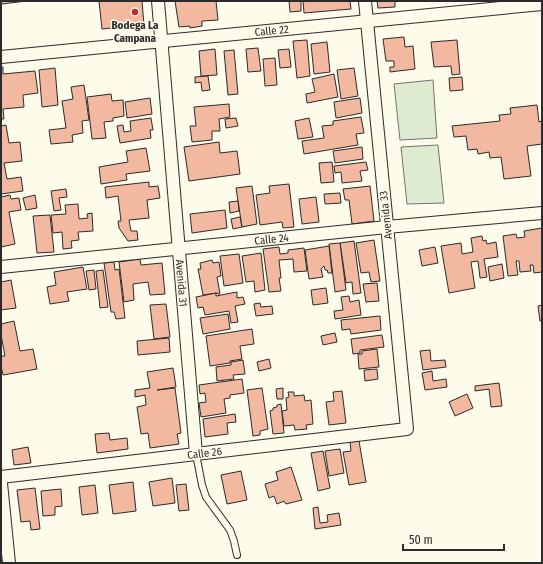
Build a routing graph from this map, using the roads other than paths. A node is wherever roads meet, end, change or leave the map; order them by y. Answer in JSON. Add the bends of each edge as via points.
{"nodes":[{"id":1,"x":158,"y":1,"type":"edge"},
{"id":2,"x":365,"y":1,"type":"edge"},
{"id":3,"x":542,"y":4,"type":"edge"},
{"id":4,"x":367,"y":21,"type":"junction"},
{"id":5,"x":162,"y":41,"type":"junction"},
{"id":6,"x":1,"y":58,"type":"edge"},
{"id":7,"x":542,"y":213,"type":"edge"},
{"id":8,"x":388,"y":227,"type":"junction"},
{"id":9,"x":178,"y":248,"type":"junction"},
{"id":10,"x":1,"y":267,"type":"edge"},
{"id":11,"x":408,"y":429,"type":"joint"},
{"id":12,"x":196,"y":454,"type":"junction"},
{"id":13,"x":1,"y":477,"type":"edge"},
{"id":14,"x":1,"y":483,"type":"edge"},
{"id":15,"x":237,"y":555,"type":"dead end"},
{"id":16,"x":9,"y":563,"type":"edge"}],
"edges":[{"from":1,"to":5,"type":"street","name":"Avenida 31"},
{"from":2,"to":4,"type":"street","name":"Avenida 33"},
{"from":3,"to":4,"type":"street","name":"Calle 22"},
{"from":4,"to":5,"type":"street","name":"Calle 22"},
{"from":4,"to":8,"type":"street","name":"Avenida 33"},
{"from":5,"to":6,"type":"street","name":"Calle 22"},
{"from":5,"to":9,"type":"street","name":"Avenida 31"},
{"from":7,"to":8,"type":"street","name":"Calle 24"},
{"from":8,"to":9,"type":"street","name":"Calle 24"},
{"from":8,"to":11,"type":"street","name":"Avenida 33"},
{"from":9,"to":10,"type":"street","name":"Calle 24"},
{"from":9,"to":12,"type":"street","name":"Avenida 31"},
{"from":11,"to":12,"type":"street","name":"Calle 26"},
{"from":12,"to":13,"type":"street","name":"Calle 26"},
{"from":12,"to":15,"type":"lane","name":"Avenida 31","via":[[206,498],[230,530]]},
{"from":14,"to":16,"type":"street"}]}
